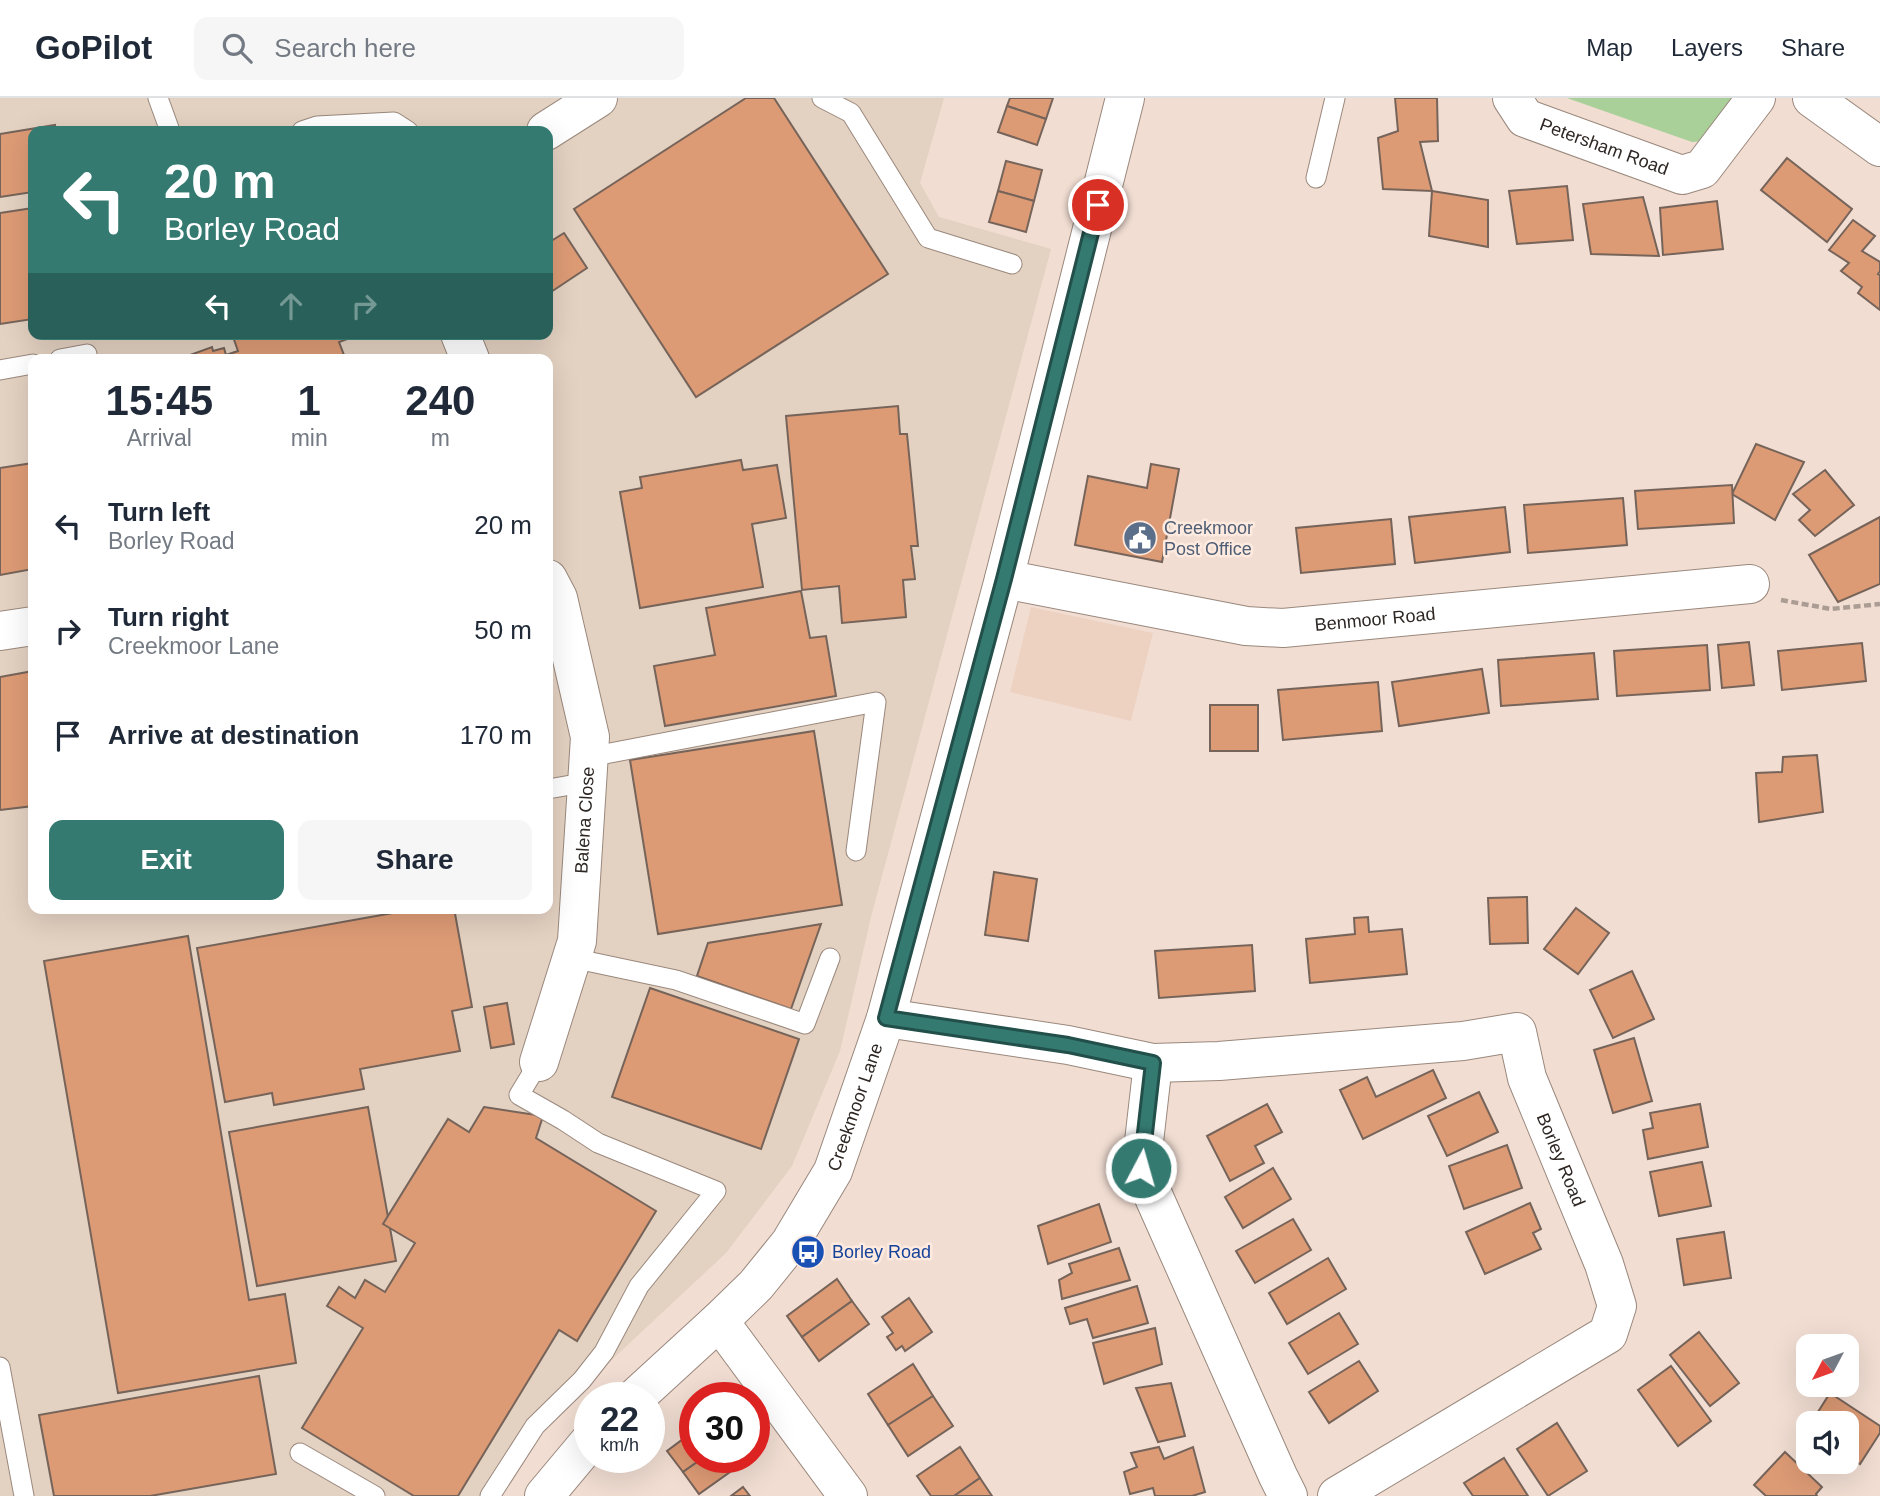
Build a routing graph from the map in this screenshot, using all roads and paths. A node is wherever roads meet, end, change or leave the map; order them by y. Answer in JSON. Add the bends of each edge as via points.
{"nodes":[{"id":1,"x":158,"y":98,"type":"edge"},
{"id":2,"x":598,"y":98,"type":"edge"},
{"id":3,"x":822,"y":98,"type":"edge"},
{"id":4,"x":1125,"y":98,"type":"edge"},
{"id":5,"x":1335,"y":98,"type":"edge"},
{"id":6,"x":1512,"y":98,"type":"edge"},
{"id":7,"x":1756,"y":98,"type":"edge"},
{"id":8,"x":1812,"y":98,"type":"edge"},
{"id":9,"x":168,"y":126,"type":"edge"},
{"id":10,"x":317,"y":126,"type":"edge"},
{"id":11,"x":400,"y":126,"type":"edge"},
{"id":12,"x":553,"y":127,"type":"edge"},
{"id":13,"x":1880,"y":148,"type":"edge"},
{"id":14,"x":1316,"y":178,"type":"dead end"},
{"id":15,"x":1012,"y":264,"type":"dead end"},
{"id":16,"x":28,"y":365,"type":"edge"},
{"id":17,"x":0,"y":370,"type":"edge"},
{"id":18,"x":1004,"y":579,"type":"junction"},
{"id":19,"x":1750,"y":584,"type":"joint"},
{"id":20,"x":553,"y":588,"type":"edge"},
{"id":21,"x":1880,"y":604,"type":"edge"},
{"id":22,"x":28,"y":627,"type":"edge"},
{"id":23,"x":0,"y":631,"type":"edge"},
{"id":24,"x":588,"y":770,"type":"junction"},
{"id":25,"x":553,"y":787,"type":"edge"},
{"id":26,"x":856,"y":851,"type":"dead end"},
{"id":27,"x":572,"y":958,"type":"junction"},
{"id":28,"x":830,"y":958,"type":"dead end"},
{"id":29,"x":886,"y":1018,"type":"junction"},
{"id":30,"x":539,"y":1062,"type":"joint"},
{"id":31,"x":1153,"y":1063,"type":"junction"},
{"id":32,"x":719,"y":1321,"type":"junction"},
{"id":33,"x":0,"y":1367,"type":"edge"},
{"id":34,"x":652,"y":1382,"type":"edge"},
{"id":35,"x":300,"y":1453,"type":"dead end"},
{"id":36,"x":574,"y":1460,"type":"edge"},
{"id":37,"x":24,"y":1496,"type":"edge"},
{"id":38,"x":374,"y":1496,"type":"edge"},
{"id":39,"x":489,"y":1496,"type":"edge"},
{"id":40,"x":544,"y":1496,"type":"edge"},
{"id":41,"x":848,"y":1496,"type":"edge"},
{"id":42,"x":1289,"y":1496,"type":"edge"},
{"id":43,"x":1337,"y":1496,"type":"edge"}],
"edges":[{"from":1,"to":9,"type":"lane"},
{"from":2,"to":12,"type":"street"},
{"from":3,"to":15,"type":"lane","via":[[851,113],[928,238]]},
{"from":4,"to":18,"type":"street","name":"Creekmoor Lane"},
{"from":5,"to":14,"type":"lane"},
{"from":6,"to":7,"type":"street","name":"Petersham Road","via":[[1525,118],[1682,175],[1702,169]]},
{"from":8,"to":13,"type":"street"},
{"from":10,"to":11,"type":"lane","via":[[394,122]]},
{"from":16,"to":17,"type":"lane"},
{"from":18,"to":19,"type":"street","name":"Benmoor Road","via":[[1246,626],[1283,628]]},
{"from":18,"to":29,"type":"street","name":"Creekmoor Lane"},
{"from":19,"to":21,"type":"path","via":[[1777,599],[1831,609]]},
{"from":20,"to":24,"type":"street","name":"Balena Close","via":[[590,737]]},
{"from":22,"to":23,"type":"street"},
{"from":24,"to":25,"type":"lane"},
{"from":24,"to":26,"type":"lane","via":[[876,702]]},
{"from":24,"to":27,"type":"street","name":"Balena Close","via":[[577,941]]},
{"from":27,"to":28,"type":"lane","via":[[676,980],[805,1024]]},
{"from":27,"to":30,"type":"street","name":"Balena Close"},
{"from":29,"to":31,"type":"street","name":"Borley Road","via":[[1068,1045]]},
{"from":29,"to":32,"type":"street","name":"Creekmoor Lane","via":[[834,1171],[790,1242]]},
{"from":30,"to":39,"type":"lane","via":[[519,1095],[598,1143],[716,1191],[639,1286],[604,1352],[535,1426]]},
{"from":31,"to":42,"type":"street","via":[[1141,1168]]},
{"from":31,"to":43,"type":"street","name":"Borley Road","via":[[1463,1041],[1517,1032],[1527,1078],[1617,1306],[1608,1334]]},
{"from":32,"to":34,"type":"street","name":"Creekmoor Lane"},
{"from":32,"to":41,"type":"street"},
{"from":33,"to":37,"type":"lane"},
{"from":35,"to":38,"type":"lane"},
{"from":36,"to":40,"type":"street"}]}
